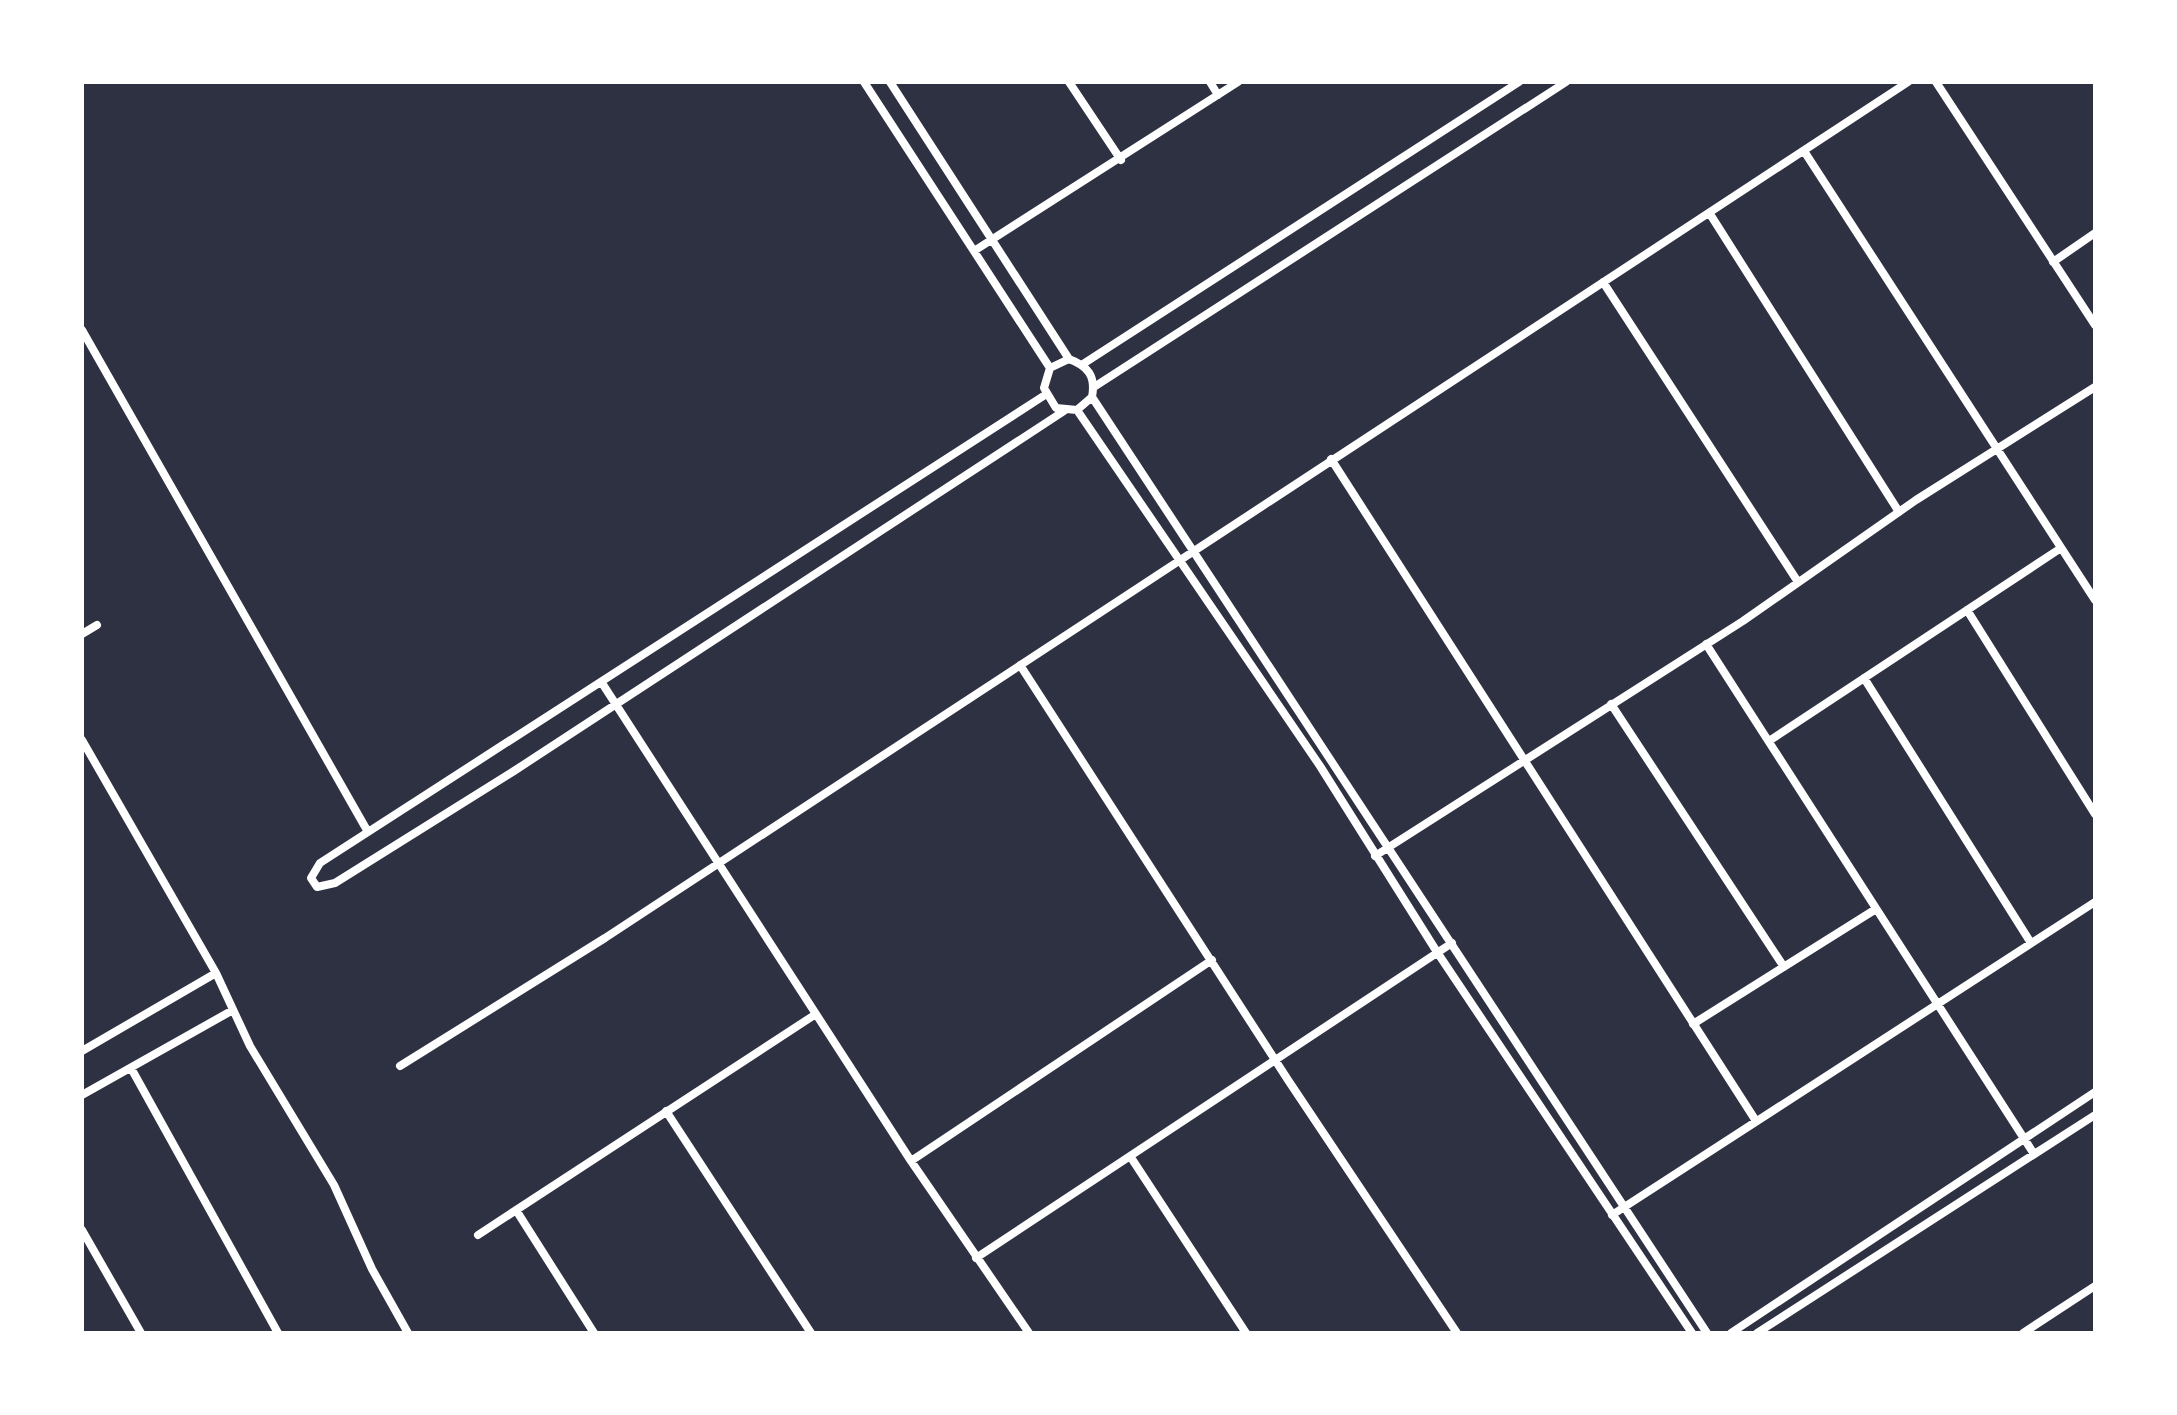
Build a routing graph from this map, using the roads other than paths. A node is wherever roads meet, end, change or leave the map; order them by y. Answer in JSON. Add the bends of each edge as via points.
{"nodes":[{"id":1,"x":864,"y":82,"type":"edge"},
{"id":2,"x":890,"y":82,"type":"edge"},
{"id":3,"x":1069,"y":82,"type":"edge"},
{"id":4,"x":1210,"y":82,"type":"edge"},
{"id":5,"x":1238,"y":82,"type":"edge"},
{"id":6,"x":1519,"y":82,"type":"edge"},
{"id":7,"x":1566,"y":82,"type":"edge"},
{"id":8,"x":1908,"y":82,"type":"edge"},
{"id":9,"x":1936,"y":82,"type":"edge"},
{"id":10,"x":1218,"y":95,"type":"junction"},
{"id":11,"x":1804,"y":151,"type":"junction"},
{"id":12,"x":1121,"y":160,"type":"junction"},
{"id":13,"x":1710,"y":214,"type":"junction"},
{"id":14,"x":2095,"y":233,"type":"edge"},
{"id":15,"x":992,"y":240,"type":"junction"},
{"id":16,"x":974,"y":251,"type":"junction"},
{"id":17,"x":2053,"y":262,"type":"junction"},
{"id":18,"x":1603,"y":282,"type":"junction"},
{"id":19,"x":2095,"y":325,"type":"edge"},
{"id":20,"x":82,"y":330,"type":"edge"},
{"id":21,"x":1069,"y":359,"type":"junction"},
{"id":22,"x":1083,"y":364,"type":"junction"},
{"id":23,"x":1050,"y":368,"type":"junction"},
{"id":24,"x":1094,"y":387,"type":"junction"},
{"id":25,"x":2095,"y":387,"type":"edge"},
{"id":26,"x":1045,"y":395,"type":"junction"},
{"id":27,"x":1092,"y":397,"type":"junction"},
{"id":28,"x":1077,"y":410,"type":"junction"},
{"id":29,"x":1064,"y":411,"type":"junction"},
{"id":30,"x":1998,"y":449,"type":"junction"},
{"id":31,"x":1331,"y":459,"type":"junction"},
{"id":32,"x":1899,"y":512,"type":"junction"},
{"id":33,"x":2061,"y":548,"type":"junction"},
{"id":34,"x":1193,"y":549,"type":"junction"},
{"id":35,"x":1179,"y":559,"type":"junction"},
{"id":36,"x":1798,"y":582,"type":"junction"},
{"id":37,"x":2095,"y":600,"type":"edge"},
{"id":38,"x":1967,"y":610,"type":"junction"},
{"id":39,"x":97,"y":625,"type":"dead end"},
{"id":40,"x":82,"y":634,"type":"edge"},
{"id":41,"x":1706,"y":644,"type":"junction"},
{"id":42,"x":1020,"y":665,"type":"junction"},
{"id":43,"x":1864,"y":678,"type":"junction"},
{"id":44,"x":602,"y":683,"type":"junction"},
{"id":45,"x":1611,"y":704,"type":"junction"},
{"id":46,"x":616,"y":705,"type":"junction"},
{"id":47,"x":82,"y":740,"type":"edge"},
{"id":48,"x":1769,"y":741,"type":"junction"},
{"id":49,"x":1524,"y":760,"type":"junction"},
{"id":50,"x":2095,"y":814,"type":"edge"},
{"id":51,"x":368,"y":832,"type":"junction"},
{"id":52,"x":1390,"y":848,"type":"junction"},
{"id":53,"x":1375,"y":856,"type":"junction"},
{"id":54,"x":719,"y":862,"type":"junction"},
{"id":55,"x":2095,"y":902,"type":"edge"},
{"id":56,"x":1876,"y":909,"type":"junction"},
{"id":57,"x":1452,"y":943,"type":"junction"},
{"id":58,"x":2031,"y":943,"type":"junction"},
{"id":59,"x":1437,"y":952,"type":"junction"},
{"id":60,"x":1212,"y":960,"type":"junction"},
{"id":61,"x":1784,"y":967,"type":"junction"},
{"id":62,"x":216,"y":973,"type":"junction"},
{"id":63,"x":1937,"y":1004,"type":"junction"},
{"id":64,"x":233,"y":1010,"type":"junction"},
{"id":65,"x":816,"y":1014,"type":"junction"},
{"id":66,"x":1693,"y":1024,"type":"junction"},
{"id":67,"x":82,"y":1051,"type":"edge"},
{"id":68,"x":1276,"y":1061,"type":"junction"},
{"id":69,"x":400,"y":1066,"type":"dead end"},
{"id":70,"x":131,"y":1068,"type":"junction"},
{"id":71,"x":2095,"y":1092,"type":"edge"},
{"id":72,"x":82,"y":1095,"type":"edge"},
{"id":73,"x":666,"y":1111,"type":"junction"},
{"id":74,"x":2095,"y":1115,"type":"edge"},
{"id":75,"x":1756,"y":1121,"type":"junction"},
{"id":76,"x":2024,"y":1139,"type":"junction"},
{"id":77,"x":2034,"y":1154,"type":"junction"},
{"id":78,"x":1130,"y":1156,"type":"junction"},
{"id":79,"x":911,"y":1161,"type":"junction"},
{"id":80,"x":1624,"y":1206,"type":"junction"},
{"id":81,"x":516,"y":1210,"type":"junction"},
{"id":82,"x":1612,"y":1215,"type":"junction"},
{"id":83,"x":82,"y":1230,"type":"edge"},
{"id":84,"x":478,"y":1235,"type":"dead end"},
{"id":85,"x":976,"y":1258,"type":"junction"},
{"id":86,"x":2095,"y":1286,"type":"edge"},
{"id":87,"x":141,"y":1333,"type":"edge"},
{"id":88,"x":278,"y":1333,"type":"edge"},
{"id":89,"x":408,"y":1333,"type":"edge"},
{"id":90,"x":594,"y":1333,"type":"edge"},
{"id":91,"x":811,"y":1333,"type":"edge"},
{"id":92,"x":1029,"y":1333,"type":"edge"},
{"id":93,"x":1246,"y":1333,"type":"edge"},
{"id":94,"x":1457,"y":1333,"type":"edge"},
{"id":95,"x":1692,"y":1333,"type":"edge"},
{"id":96,"x":1707,"y":1333,"type":"edge"},
{"id":97,"x":1731,"y":1333,"type":"edge"},
{"id":98,"x":1757,"y":1333,"type":"edge"},
{"id":99,"x":2023,"y":1333,"type":"edge"}],
"edges":[{"from":1,"to":16,"type":"street"},
{"from":2,"to":15,"type":"street"},
{"from":3,"to":12,"type":"street"},
{"from":4,"to":10,"type":"street"},
{"from":5,"to":10,"type":"street"},
{"from":6,"to":22,"type":"street"},
{"from":7,"to":24,"type":"street"},
{"from":8,"to":11,"type":"street"},
{"from":9,"to":17,"type":"street"},
{"from":10,"to":12,"type":"street"},
{"from":11,"to":13,"type":"street"},
{"from":11,"to":30,"type":"street"},
{"from":12,"to":15,"type":"street"},
{"from":13,"to":18,"type":"street"},
{"from":13,"to":32,"type":"street"},
{"from":14,"to":17,"type":"street"},
{"from":15,"to":16,"type":"street"},
{"from":15,"to":21,"type":"street"},
{"from":16,"to":23,"type":"street"},
{"from":17,"to":19,"type":"street"},
{"from":18,"to":31,"type":"street"},
{"from":18,"to":36,"type":"street"},
{"from":20,"to":51,"type":"street"},
{"from":21,"to":22,"type":"street"},
{"from":21,"to":23,"type":"street"},
{"from":22,"to":24,"type":"street"},
{"from":23,"to":26,"type":"street"},
{"from":24,"to":27,"type":"street"},
{"from":25,"to":30,"type":"street"},
{"from":26,"to":29,"type":"street"},
{"from":26,"to":44,"type":"street"},
{"from":27,"to":28,"type":"street"},
{"from":27,"to":34,"type":"street"},
{"from":28,"to":29,"type":"street"},
{"from":28,"to":35,"type":"street"},
{"from":29,"to":46,"type":"street"},
{"from":30,"to":32,"type":"street"},
{"from":30,"to":33,"type":"street"},
{"from":31,"to":34,"type":"street"},
{"from":31,"to":49,"type":"street"},
{"from":32,"to":36,"type":"street"},
{"from":33,"to":37,"type":"street"},
{"from":33,"to":38,"type":"street"},
{"from":34,"to":35,"type":"street"},
{"from":34,"to":52,"type":"street"},
{"from":35,"to":42,"type":"street"},
{"from":35,"to":53,"type":"street"},
{"from":36,"to":41,"type":"street"},
{"from":38,"to":43,"type":"street"},
{"from":38,"to":50,"type":"street"},
{"from":39,"to":40,"type":"street"},
{"from":41,"to":45,"type":"street"},
{"from":41,"to":48,"type":"street"},
{"from":42,"to":54,"type":"street"},
{"from":42,"to":60,"type":"street"},
{"from":43,"to":48,"type":"street"},
{"from":43,"to":58,"type":"street"},
{"from":44,"to":46,"type":"street"},
{"from":44,"to":51,"type":"street"},
{"from":45,"to":49,"type":"street"},
{"from":45,"to":61,"type":"street"},
{"from":46,"to":51,"type":"street","via":[[335,883],[317,887],[311,878],[320,863]]},
{"from":46,"to":54,"type":"street"},
{"from":47,"to":62,"type":"street"},
{"from":48,"to":56,"type":"street"},
{"from":49,"to":52,"type":"street"},
{"from":49,"to":66,"type":"street"},
{"from":52,"to":53,"type":"street"},
{"from":52,"to":57,"type":"street"},
{"from":53,"to":59,"type":"street"},
{"from":54,"to":65,"type":"street"},
{"from":54,"to":69,"type":"street"},
{"from":55,"to":58,"type":"street"},
{"from":56,"to":61,"type":"street"},
{"from":56,"to":63,"type":"street"},
{"from":57,"to":59,"type":"street"},
{"from":57,"to":80,"type":"street"},
{"from":58,"to":63,"type":"street"},
{"from":59,"to":68,"type":"street"},
{"from":59,"to":82,"type":"street"},
{"from":60,"to":68,"type":"street"},
{"from":60,"to":79,"type":"street"},
{"from":61,"to":66,"type":"street"},
{"from":62,"to":64,"type":"street"},
{"from":62,"to":67,"type":"street"},
{"from":63,"to":75,"type":"street"},
{"from":63,"to":76,"type":"street"},
{"from":64,"to":70,"type":"street"},
{"from":64,"to":89,"type":"street","via":[[334,1185]]},
{"from":65,"to":73,"type":"street"},
{"from":65,"to":79,"type":"street"},
{"from":66,"to":75,"type":"street"},
{"from":68,"to":78,"type":"street"},
{"from":68,"to":94,"type":"street"},
{"from":70,"to":72,"type":"street"},
{"from":70,"to":88,"type":"street"},
{"from":71,"to":76,"type":"street"},
{"from":73,"to":81,"type":"street"},
{"from":73,"to":91,"type":"street"},
{"from":74,"to":77,"type":"street"},
{"from":75,"to":80,"type":"street"},
{"from":76,"to":77,"type":"street"},
{"from":76,"to":97,"type":"street"},
{"from":77,"to":98,"type":"street"},
{"from":78,"to":85,"type":"street"},
{"from":78,"to":93,"type":"street"},
{"from":79,"to":85,"type":"street"},
{"from":80,"to":82,"type":"street"},
{"from":80,"to":96,"type":"street"},
{"from":81,"to":84,"type":"street"},
{"from":81,"to":90,"type":"street"},
{"from":82,"to":95,"type":"street"},
{"from":83,"to":87,"type":"street"},
{"from":85,"to":92,"type":"street"},
{"from":86,"to":99,"type":"street"}]}
